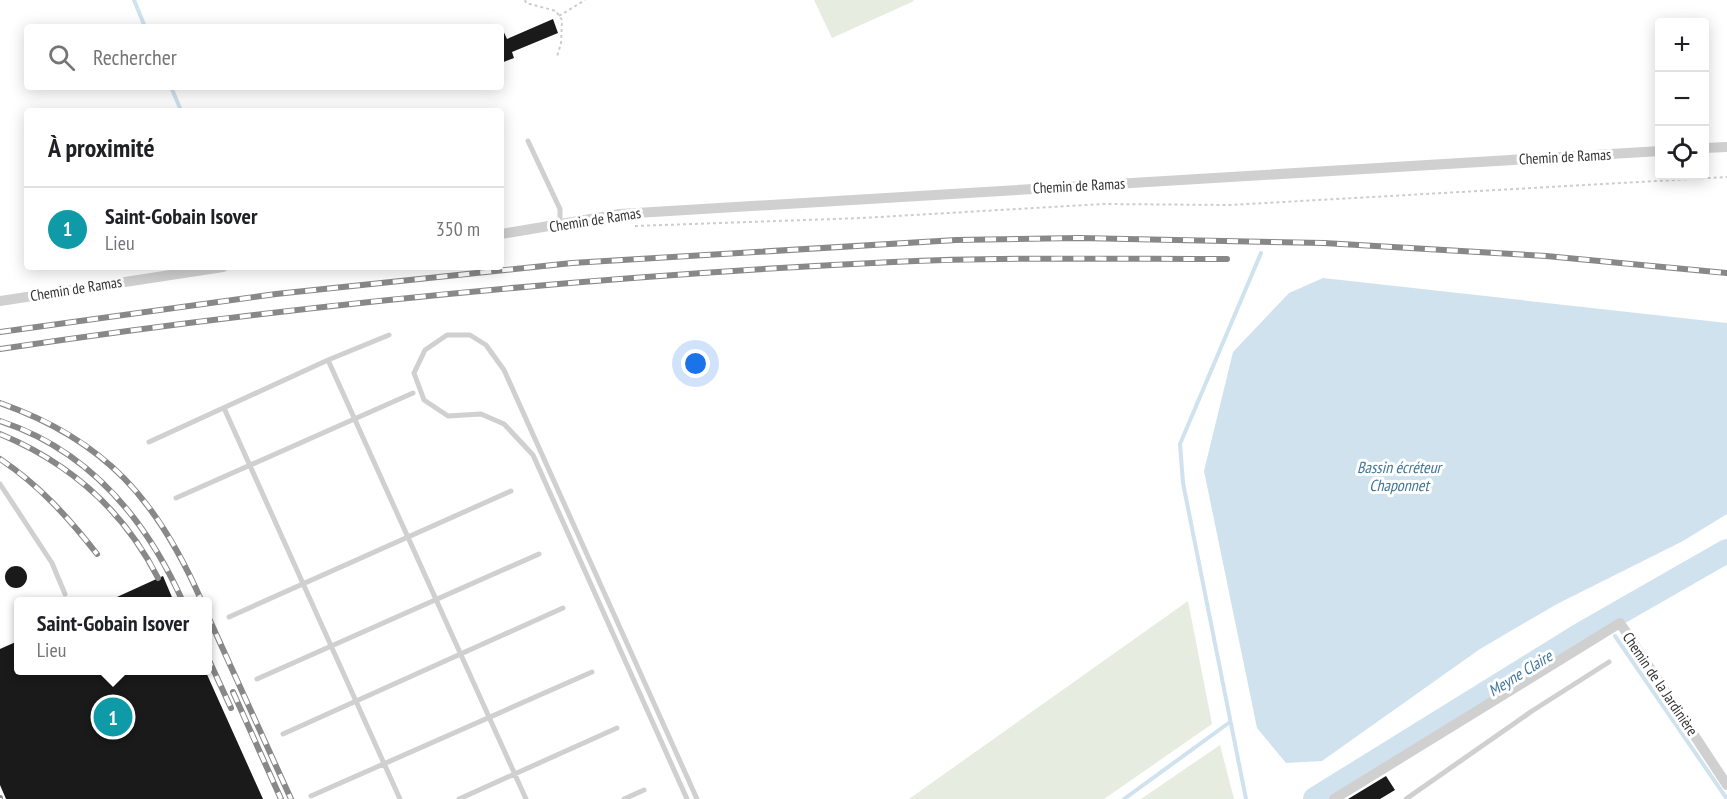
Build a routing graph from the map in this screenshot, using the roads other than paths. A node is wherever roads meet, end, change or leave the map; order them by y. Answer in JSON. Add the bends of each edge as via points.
{"nodes":[{"id":1,"x":528,"y":141,"type":"dead end"},
{"id":2,"x":1727,"y":147,"type":"edge"},
{"id":3,"x":1709,"y":148,"type":"edge"},
{"id":4,"x":1655,"y":151,"type":"edge"},
{"id":5,"x":560,"y":225,"type":"junction"},
{"id":6,"x":504,"y":234,"type":"edge"},
{"id":7,"x":203,"y":270,"type":"edge"},
{"id":8,"x":0,"y":301,"type":"edge"},
{"id":9,"x":389,"y":335,"type":"dead end"},
{"id":10,"x":328,"y":360,"type":"junction"},
{"id":11,"x":413,"y":393,"type":"dead end"},
{"id":12,"x":224,"y":408,"type":"junction"},
{"id":13,"x":355,"y":417,"type":"junction"},
{"id":14,"x":149,"y":442,"type":"dead end"},
{"id":15,"x":251,"y":463,"type":"junction"},
{"id":16,"x":0,"y":484,"type":"edge"},
{"id":17,"x":511,"y":491,"type":"dead end"},
{"id":18,"x":176,"y":498,"type":"dead end"},
{"id":19,"x":409,"y":536,"type":"junction"},
{"id":20,"x":538,"y":554,"type":"dead end"},
{"id":21,"x":304,"y":583,"type":"junction"},
{"id":22,"x":65,"y":594,"type":"dead end"},
{"id":23,"x":437,"y":599,"type":"junction"},
{"id":24,"x":563,"y":608,"type":"dead end"},
{"id":25,"x":229,"y":617,"type":"dead end"},
{"id":26,"x":332,"y":646,"type":"junction"},
{"id":27,"x":462,"y":655,"type":"junction"},
{"id":28,"x":1609,"y":663,"type":"dead end"},
{"id":29,"x":592,"y":672,"type":"dead end"},
{"id":30,"x":257,"y":680,"type":"dead end"},
{"id":31,"x":357,"y":702,"type":"junction"},
{"id":32,"x":490,"y":718,"type":"junction"},
{"id":33,"x":616,"y":728,"type":"dead end"},
{"id":34,"x":283,"y":734,"type":"dead end"},
{"id":35,"x":385,"y":764,"type":"junction"},
{"id":36,"x":515,"y":774,"type":"junction"},
{"id":37,"x":1727,"y":785,"type":"edge"},
{"id":38,"x":644,"y":790,"type":"dead end"},
{"id":39,"x":311,"y":796,"type":"dead end"},
{"id":40,"x":400,"y":799,"type":"edge"},
{"id":41,"x":459,"y":799,"type":"edge"},
{"id":42,"x":526,"y":799,"type":"edge"},
{"id":43,"x":624,"y":799,"type":"edge"},
{"id":44,"x":687,"y":799,"type":"edge"},
{"id":45,"x":697,"y":799,"type":"edge"},
{"id":46,"x":1334,"y":799,"type":"edge"},
{"id":47,"x":1406,"y":799,"type":"edge"}],
"edges":[{"from":1,"to":5,"type":"lane","via":[[560,208]]},
{"from":2,"to":3,"type":"street"},
{"from":4,"to":5,"type":"street","name":"Chemin de Ramas","via":[[620,214]]},
{"from":5,"to":6,"type":"street","name":"Chemin de Ramas"},
{"from":7,"to":8,"type":"street","name":"Chemin de Ramas"},
{"from":9,"to":10,"type":"lane"},
{"from":10,"to":12,"type":"lane"},
{"from":10,"to":13,"type":"lane"},
{"from":11,"to":13,"type":"lane"},
{"from":12,"to":14,"type":"lane"},
{"from":12,"to":15,"type":"lane"},
{"from":13,"to":15,"type":"lane"},
{"from":13,"to":19,"type":"lane"},
{"from":15,"to":18,"type":"lane"},
{"from":15,"to":21,"type":"lane"},
{"from":16,"to":22,"type":"lane","via":[[52,563]]},
{"from":17,"to":19,"type":"lane"},
{"from":19,"to":21,"type":"lane"},
{"from":19,"to":23,"type":"lane"},
{"from":20,"to":23,"type":"lane"},
{"from":21,"to":25,"type":"lane"},
{"from":21,"to":26,"type":"lane"},
{"from":23,"to":26,"type":"lane"},
{"from":23,"to":27,"type":"lane"},
{"from":24,"to":27,"type":"lane"},
{"from":26,"to":30,"type":"lane"},
{"from":26,"to":31,"type":"lane"},
{"from":27,"to":31,"type":"lane"},
{"from":27,"to":32,"type":"lane"},
{"from":28,"to":47,"type":"lane"},
{"from":29,"to":32,"type":"lane"},
{"from":31,"to":34,"type":"lane"},
{"from":31,"to":35,"type":"lane"},
{"from":32,"to":35,"type":"lane"},
{"from":32,"to":36,"type":"lane"},
{"from":33,"to":36,"type":"lane"},
{"from":35,"to":39,"type":"lane"},
{"from":35,"to":40,"type":"lane"},
{"from":36,"to":41,"type":"lane"},
{"from":36,"to":42,"type":"lane"},
{"from":37,"to":46,"type":"street","name":"Chemin de la Jardinière","via":[[1620,623]]},
{"from":38,"to":43,"type":"lane"},
{"from":44,"to":45,"type":"lane","via":[[533,455],[504,424],[481,414],[448,416],[424,400],[414,373],[425,350],[447,335],[470,335],[486,345],[504,369]]}]}
